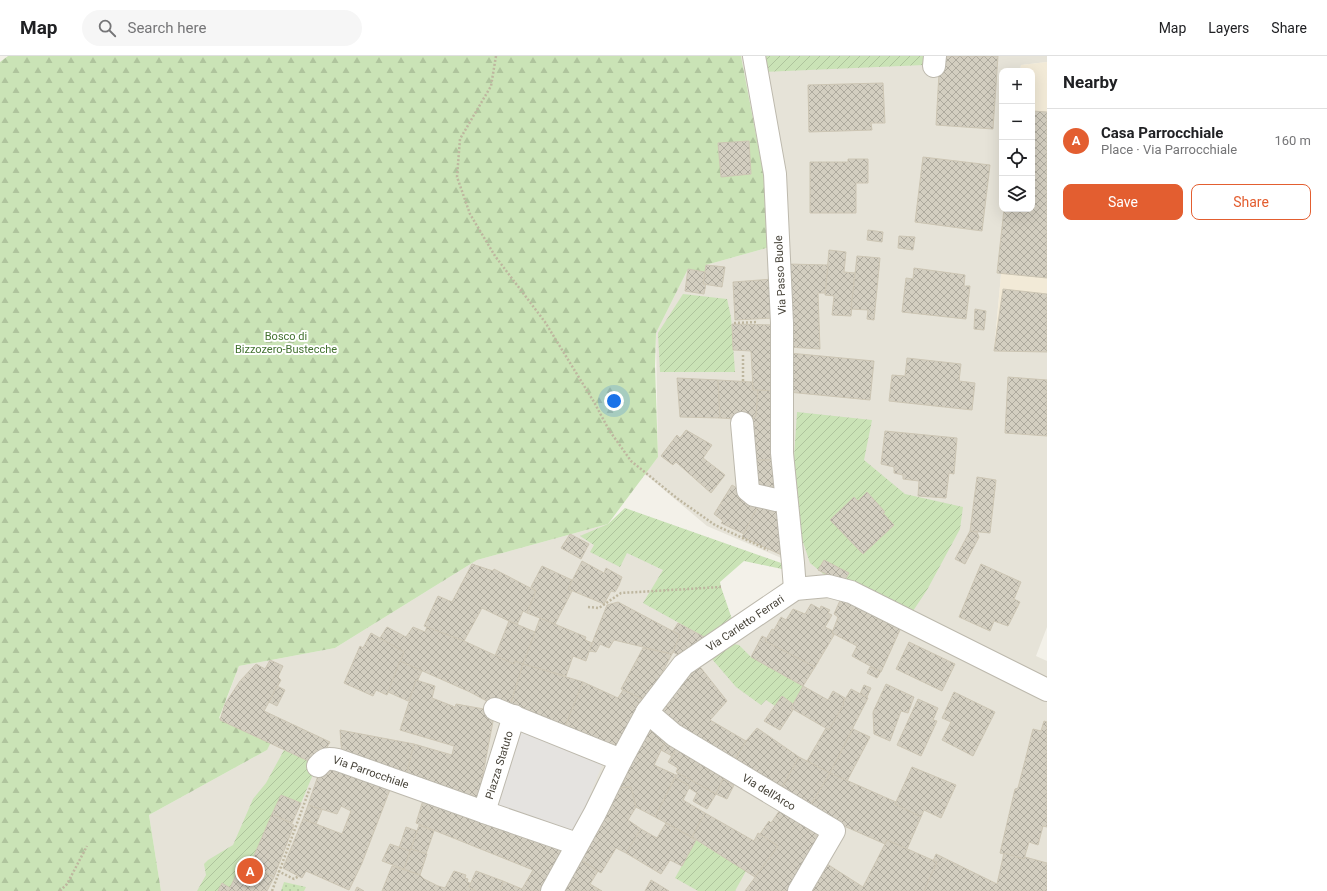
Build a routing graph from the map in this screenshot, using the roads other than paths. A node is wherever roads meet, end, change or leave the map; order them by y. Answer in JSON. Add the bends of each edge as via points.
{"nodes":[{"id":1,"x":754,"y":56,"type":"edge"},
{"id":2,"x":742,"y":423,"type":"dead end"},
{"id":3,"x":786,"y":495,"type":"junction"},
{"id":4,"x":795,"y":589,"type":"junction"},
{"id":5,"x":1047,"y":690,"type":"edge"},
{"id":6,"x":647,"y":712,"type":"junction"},
{"id":7,"x":621,"y":760,"type":"junction"},
{"id":8,"x":318,"y":766,"type":"road end"},
{"id":9,"x":484,"y":812,"type":"junction"},
{"id":10,"x":577,"y":844,"type":"junction"},
{"id":11,"x":552,"y":891,"type":"edge"},
{"id":12,"x":799,"y":891,"type":"edge"}],
"edges":[{"from":1,"to":3,"type":"street","name":"Via Passo Buole","via":[[775,174],[782,323],[782,453]]},
{"from":2,"to":3,"type":"street","via":[[748,490],[754,495],[776,500]]},
{"from":3,"to":4,"type":"street","name":"Via Passo Buole"},
{"from":4,"to":5,"type":"street","name":"Via Carletto Ferrari","via":[[828,586],[851,592]]},
{"from":4,"to":6,"type":"street","name":"Via Carletto Ferrari","via":[[683,665]]},
{"from":6,"to":7,"type":"street","name":"Via Carletto Ferrari"},
{"from":6,"to":12,"type":"street","name":"Via dell'Arco","via":[[674,735],[834,831]]},
{"from":7,"to":9,"type":"street","name":"Piazza Statuto","via":[[505,713]]},
{"from":7,"to":10,"type":"street","name":"Via Carletto Ferrari"},
{"from":8,"to":9,"type":"street","name":"Via Parrocchiale","via":[[327,758],[338,760]]},
{"from":9,"to":10,"type":"street","name":"Piazza Statuto"},
{"from":10,"to":11,"type":"street","name":"Via Carletto Ferrari"}]}
